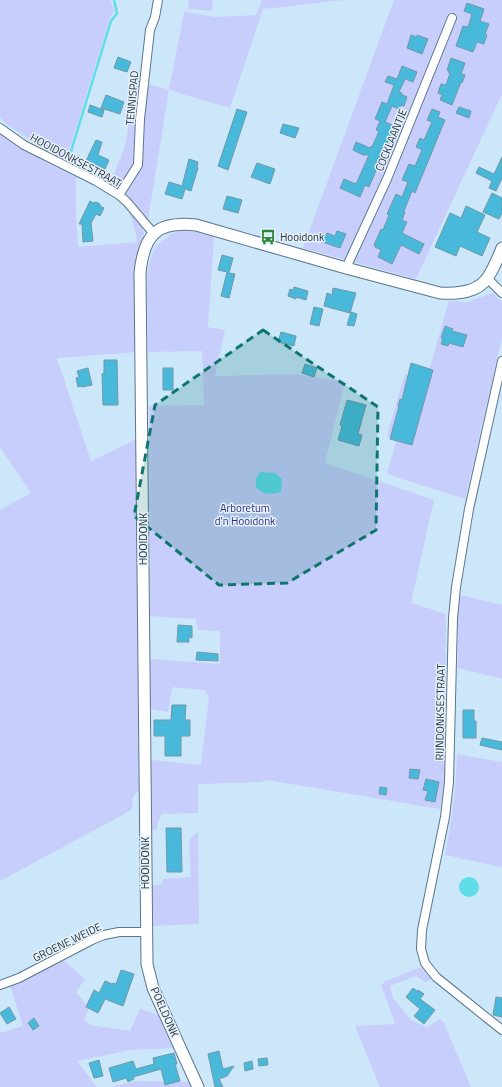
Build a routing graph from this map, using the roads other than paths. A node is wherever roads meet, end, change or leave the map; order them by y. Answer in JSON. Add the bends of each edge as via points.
{"nodes":[{"id":1,"x":158,"y":0,"type":"edge"},
{"id":2,"x":452,"y":18,"type":"dead end"},
{"id":3,"x":0,"y":128,"type":"edge"},
{"id":4,"x":119,"y":195,"type":"junction"},
{"id":5,"x":154,"y":234,"type":"junction"},
{"id":6,"x":502,"y":248,"type":"edge"},
{"id":7,"x":346,"y":268,"type":"junction"},
{"id":8,"x":487,"y":278,"type":"junction"},
{"id":9,"x":502,"y":293,"type":"edge"},
{"id":10,"x":502,"y":361,"type":"edge"},
{"id":11,"x":146,"y":932,"type":"junction"},
{"id":12,"x":0,"y":985,"type":"edge"},
{"id":13,"x":502,"y":1030,"type":"edge"},
{"id":14,"x":198,"y":1087,"type":"edge"}],
"edges":[{"from":1,"to":4,"type":"street","name":"TENNISPAD","via":[[150,30],[140,119],[138,165]]},
{"from":2,"to":7,"type":"street","name":"COCKLAANTJE","via":[[386,180]]},
{"from":3,"to":4,"type":"street","name":"HOOIDONKSESTRAAT","via":[[24,145]]},
{"from":4,"to":5,"type":"street","name":"HOOIDONKSESTRAAT"},
{"from":5,"to":7,"type":"street","via":[[170,225],[196,225]]},
{"from":5,"to":11,"type":"street","name":"HOOIDONK","via":[[144,249],[140,273]]},
{"from":6,"to":8,"type":"street"},
{"from":7,"to":8,"type":"street","via":[[440,293],[453,294],[478,287]]},
{"from":8,"to":9,"type":"street"},
{"from":10,"to":13,"type":"street","name":"RIJNDONKSESTRAAT","via":[[469,509],[456,587],[449,782],[445,817],[422,930],[421,949],[425,963],[436,977]]},
{"from":11,"to":12,"type":"street","name":"GROENE WEIDE","via":[[104,935]]},
{"from":11,"to":14,"type":"street","name":"POELDONK","via":[[147,964],[153,988]]}]}
